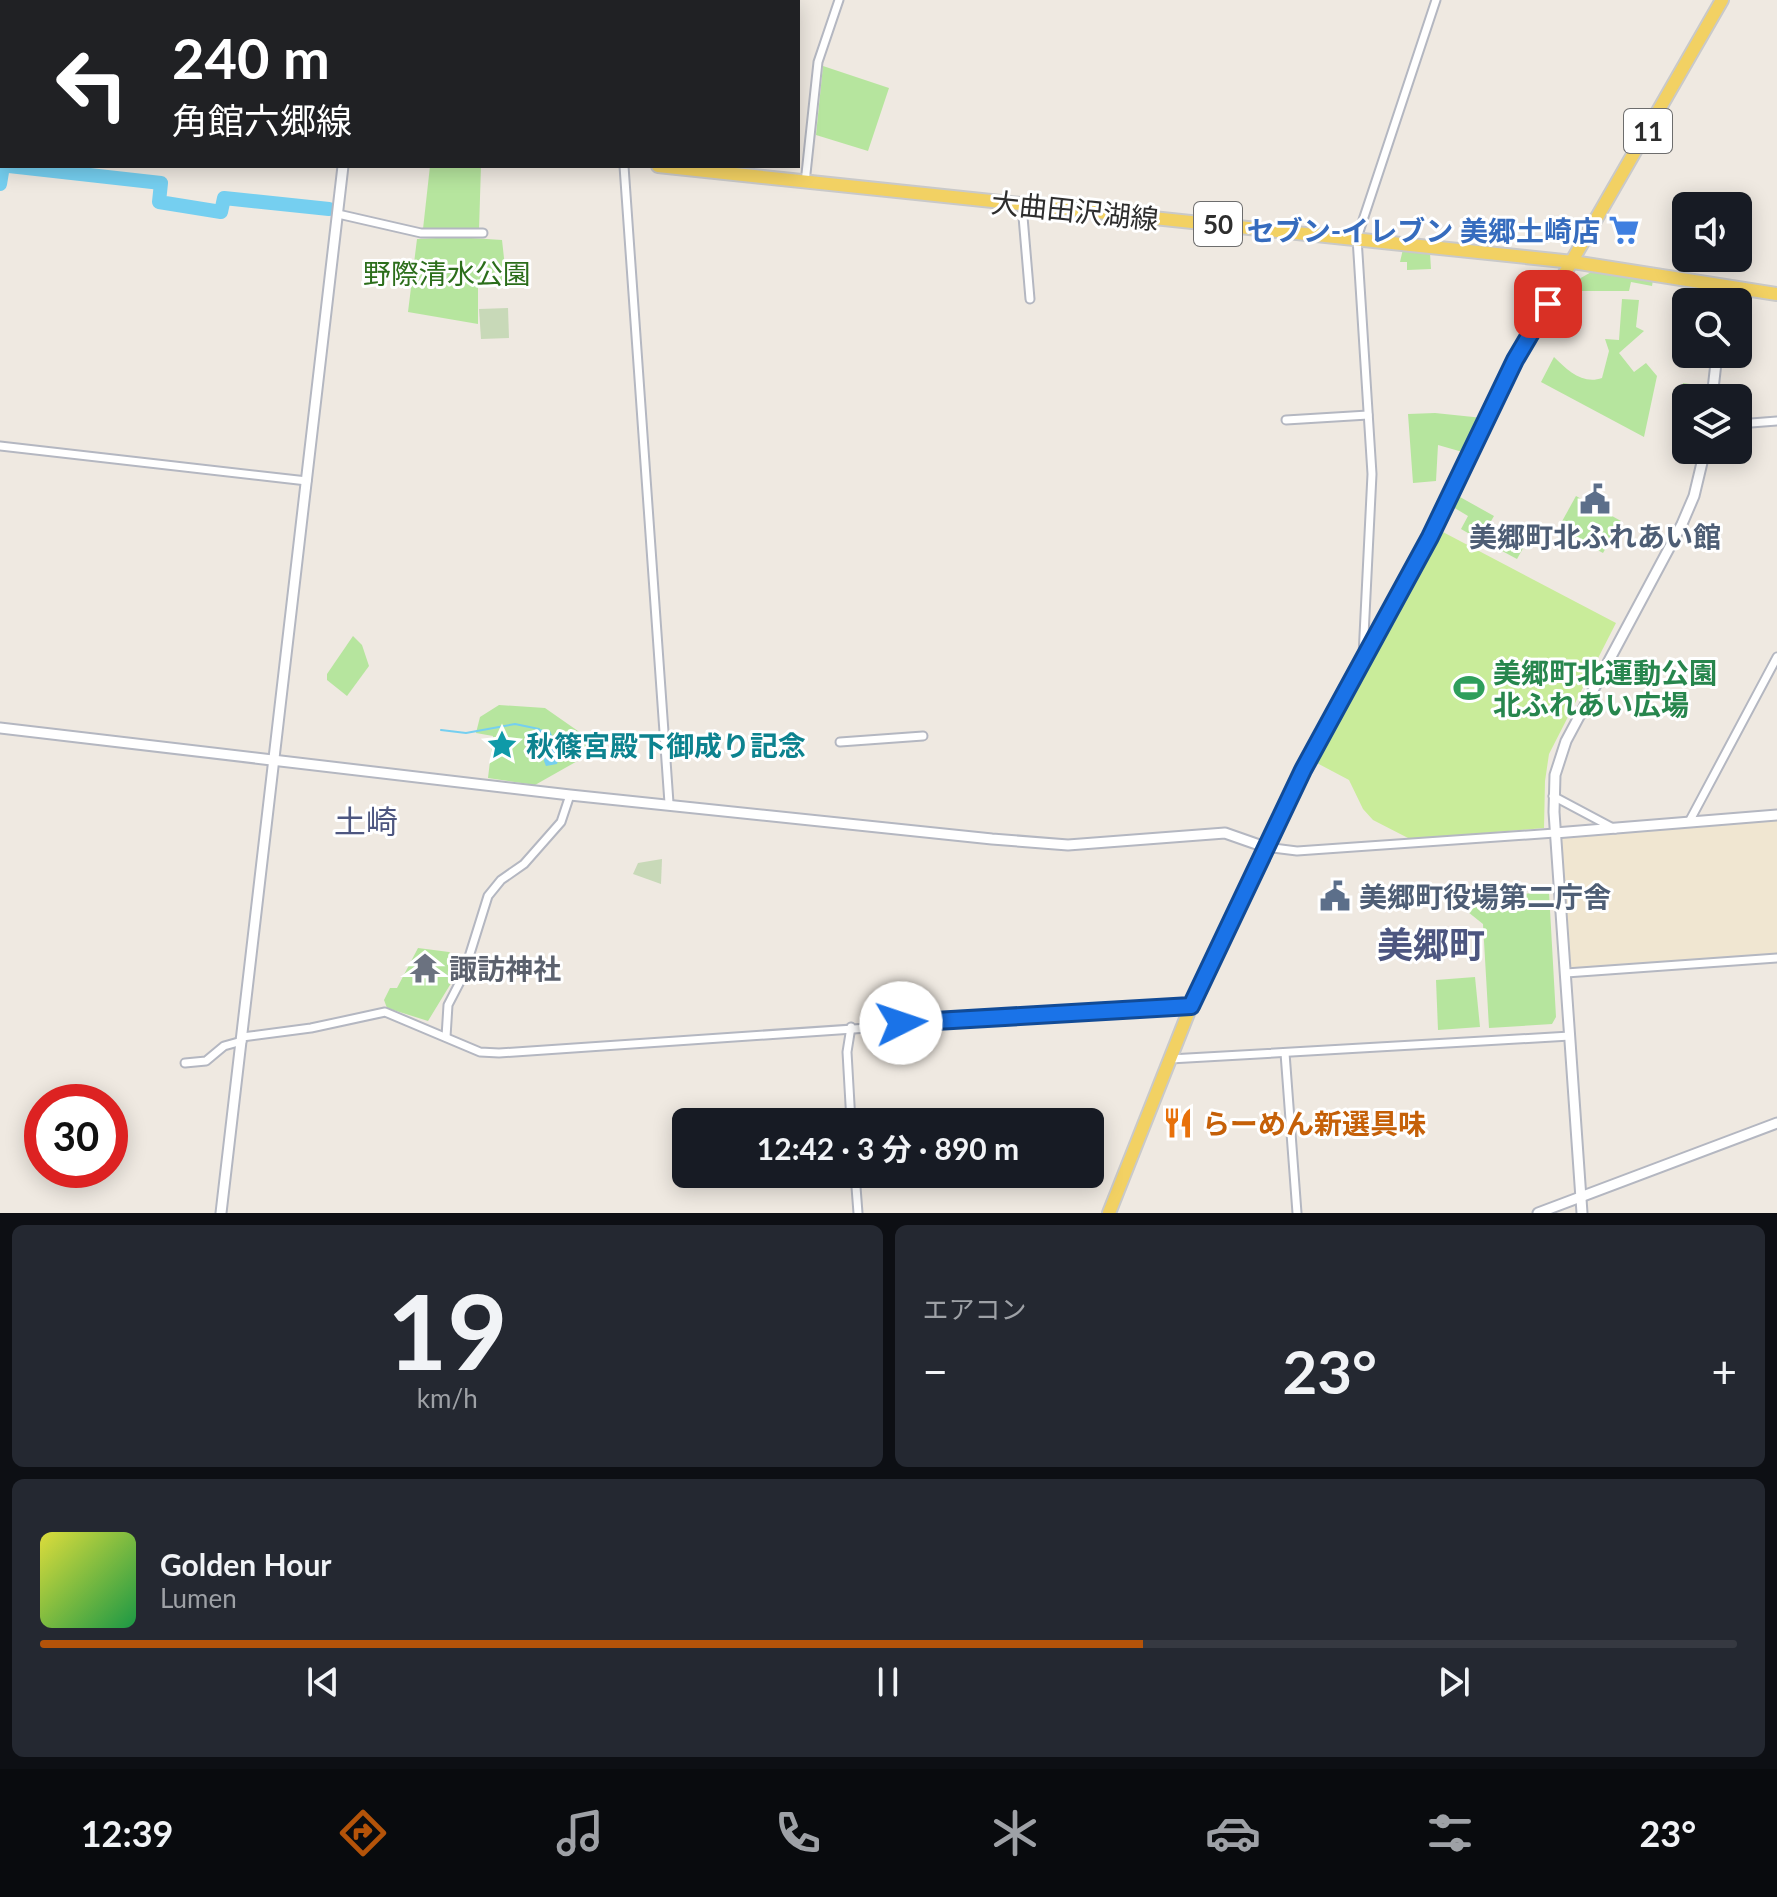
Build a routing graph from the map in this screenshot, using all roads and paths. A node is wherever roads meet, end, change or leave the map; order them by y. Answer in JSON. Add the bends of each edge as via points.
{"nodes":[{"id":1,"x":839,"y":0,"type":"edge"},
{"id":2,"x":1436,"y":0,"type":"edge"},
{"id":3,"x":1722,"y":0,"type":"edge"},
{"id":4,"x":343,"y":168,"type":"edge"},
{"id":5,"x":624,"y":168,"type":"edge"},
{"id":6,"x":675,"y":168,"type":"edge"},
{"id":7,"x":805,"y":183,"type":"junction"},
{"id":8,"x":1022,"y":205,"type":"junction"},
{"id":9,"x":338,"y":214,"type":"junction"},
{"id":10,"x":483,"y":233,"type":"dead end"},
{"id":11,"x":1357,"y":238,"type":"junction"},
{"id":12,"x":1573,"y":262,"type":"junction"},
{"id":13,"x":1726,"y":286,"type":"joint"},
{"id":14,"x":1777,"y":294,"type":"edge"},
{"id":15,"x":1030,"y":299,"type":"dead end"},
{"id":16,"x":1368,"y":415,"type":"junction"},
{"id":17,"x":1286,"y":420,"type":"dead end"},
{"id":18,"x":1777,"y":421,"type":"edge"},
{"id":19,"x":1752,"y":423,"type":"edge"},
{"id":20,"x":0,"y":446,"type":"edge"},
{"id":21,"x":1702,"y":464,"type":"edge"},
{"id":22,"x":307,"y":481,"type":"junction"},
{"id":23,"x":1777,"y":657,"type":"edge"},
{"id":24,"x":1363,"y":662,"type":"junction"},
{"id":25,"x":0,"y":728,"type":"edge"},
{"id":26,"x":923,"y":736,"type":"dead end"},
{"id":27,"x":840,"y":742,"type":"dead end"},
{"id":28,"x":274,"y":760,"type":"junction"},
{"id":29,"x":570,"y":795,"type":"junction"},
{"id":30,"x":1553,"y":796,"type":"junction"},
{"id":31,"x":669,"y":803,"type":"junction"},
{"id":32,"x":1777,"y":815,"type":"edge"},
{"id":33,"x":1689,"y":822,"type":"junction"},
{"id":34,"x":1616,"y":829,"type":"junction"},
{"id":35,"x":1555,"y":833,"type":"junction"},
{"id":36,"x":1265,"y":847,"type":"junction"},
{"id":37,"x":1777,"y":958,"type":"edge"},
{"id":38,"x":1566,"y":973,"type":"junction"},
{"id":39,"x":1191,"y":1006,"type":"junction"},
{"id":40,"x":851,"y":1027,"type":"junction"},
{"id":41,"x":1570,"y":1036,"type":"junction"},
{"id":42,"x":446,"y":1037,"type":"junction"},
{"id":43,"x":242,"y":1039,"type":"junction"},
{"id":44,"x":1285,"y":1053,"type":"junction"},
{"id":45,"x":1170,"y":1059,"type":"junction"},
{"id":46,"x":185,"y":1063,"type":"dead end"},
{"id":47,"x":850,"y":1108,"type":"edge"},
{"id":48,"x":1777,"y":1123,"type":"edge"},
{"id":49,"x":856,"y":1188,"type":"edge"},
{"id":50,"x":1581,"y":1197,"type":"junction"},
{"id":51,"x":221,"y":1213,"type":"edge"},
{"id":52,"x":858,"y":1213,"type":"edge"},
{"id":53,"x":1109,"y":1213,"type":"edge"},
{"id":54,"x":1297,"y":1213,"type":"edge"},
{"id":55,"x":1538,"y":1213,"type":"edge"},
{"id":56,"x":1582,"y":1213,"type":"edge"}],
"edges":[{"from":1,"to":7,"type":"street","via":[[818,62]]},
{"from":2,"to":11,"type":"street"},
{"from":3,"to":12,"type":"main road","number":"11"},
{"from":4,"to":9,"type":"street"},
{"from":5,"to":31,"type":"street"},
{"from":6,"to":7,"type":"main road","name":"大曲田沢湖線","number":"50"},
{"from":7,"to":8,"type":"main road","name":"大曲田沢湖線","number":"50"},
{"from":8,"to":11,"type":"main road","name":"大曲田沢湖線","number":"50"},
{"from":8,"to":15,"type":"street"},
{"from":9,"to":10,"type":"street","via":[[421,233]]},
{"from":9,"to":22,"type":"street"},
{"from":11,"to":12,"type":"main road","name":"大曲田沢湖線","number":"50"},
{"from":11,"to":16,"type":"street"},
{"from":12,"to":13,"type":"main road","name":"大曲田沢湖線","number":"50"},
{"from":12,"to":24,"type":"main road","number":"11","via":[[1515,360]]},
{"from":13,"to":14,"type":"main road","name":"大曲田沢湖線","number":"50"},
{"from":16,"to":17,"type":"street"},
{"from":16,"to":24,"type":"street","via":[[1372,474]]},
{"from":18,"to":19,"type":"street"},
{"from":20,"to":22,"type":"street"},
{"from":21,"to":30,"type":"street","via":[[1682,524],[1566,741]]},
{"from":22,"to":28,"type":"street"},
{"from":23,"to":33,"type":"street"},
{"from":24,"to":36,"type":"main road","number":"11"},
{"from":25,"to":28,"type":"street"},
{"from":26,"to":27,"type":"street"},
{"from":28,"to":29,"type":"street"},
{"from":28,"to":43,"type":"street"},
{"from":29,"to":31,"type":"street"},
{"from":29,"to":42,"type":"street","via":[[561,822],[488,896],[463,976],[448,1005]]},
{"from":30,"to":34,"type":"street"},
{"from":30,"to":35,"type":"street"},
{"from":31,"to":36,"type":"street","via":[[1068,845],[1225,833]]},
{"from":32,"to":33,"type":"street"},
{"from":33,"to":34,"type":"street"},
{"from":34,"to":35,"type":"street"},
{"from":35,"to":36,"type":"street","via":[[1297,851]]},
{"from":35,"to":38,"type":"street"},
{"from":36,"to":39,"type":"main road","number":"11"},
{"from":37,"to":38,"type":"street"},
{"from":38,"to":41,"type":"street"},
{"from":39,"to":40,"type":"street"},
{"from":39,"to":45,"type":"main road","number":"11"},
{"from":40,"to":42,"type":"street","via":[[499,1053],[480,1052]]},
{"from":40,"to":47,"type":"street"},
{"from":41,"to":44,"type":"street"},
{"from":41,"to":50,"type":"street"},
{"from":42,"to":43,"type":"street","via":[[374,1011],[324,1026]]},
{"from":43,"to":46,"type":"street","via":[[206,1061]]},
{"from":43,"to":51,"type":"street"},
{"from":44,"to":45,"type":"street"},
{"from":44,"to":54,"type":"street"},
{"from":45,"to":53,"type":"main road","number":"11"},
{"from":48,"to":50,"type":"street"},
{"from":49,"to":52,"type":"street"},
{"from":50,"to":55,"type":"street"},
{"from":50,"to":56,"type":"street"}]}
